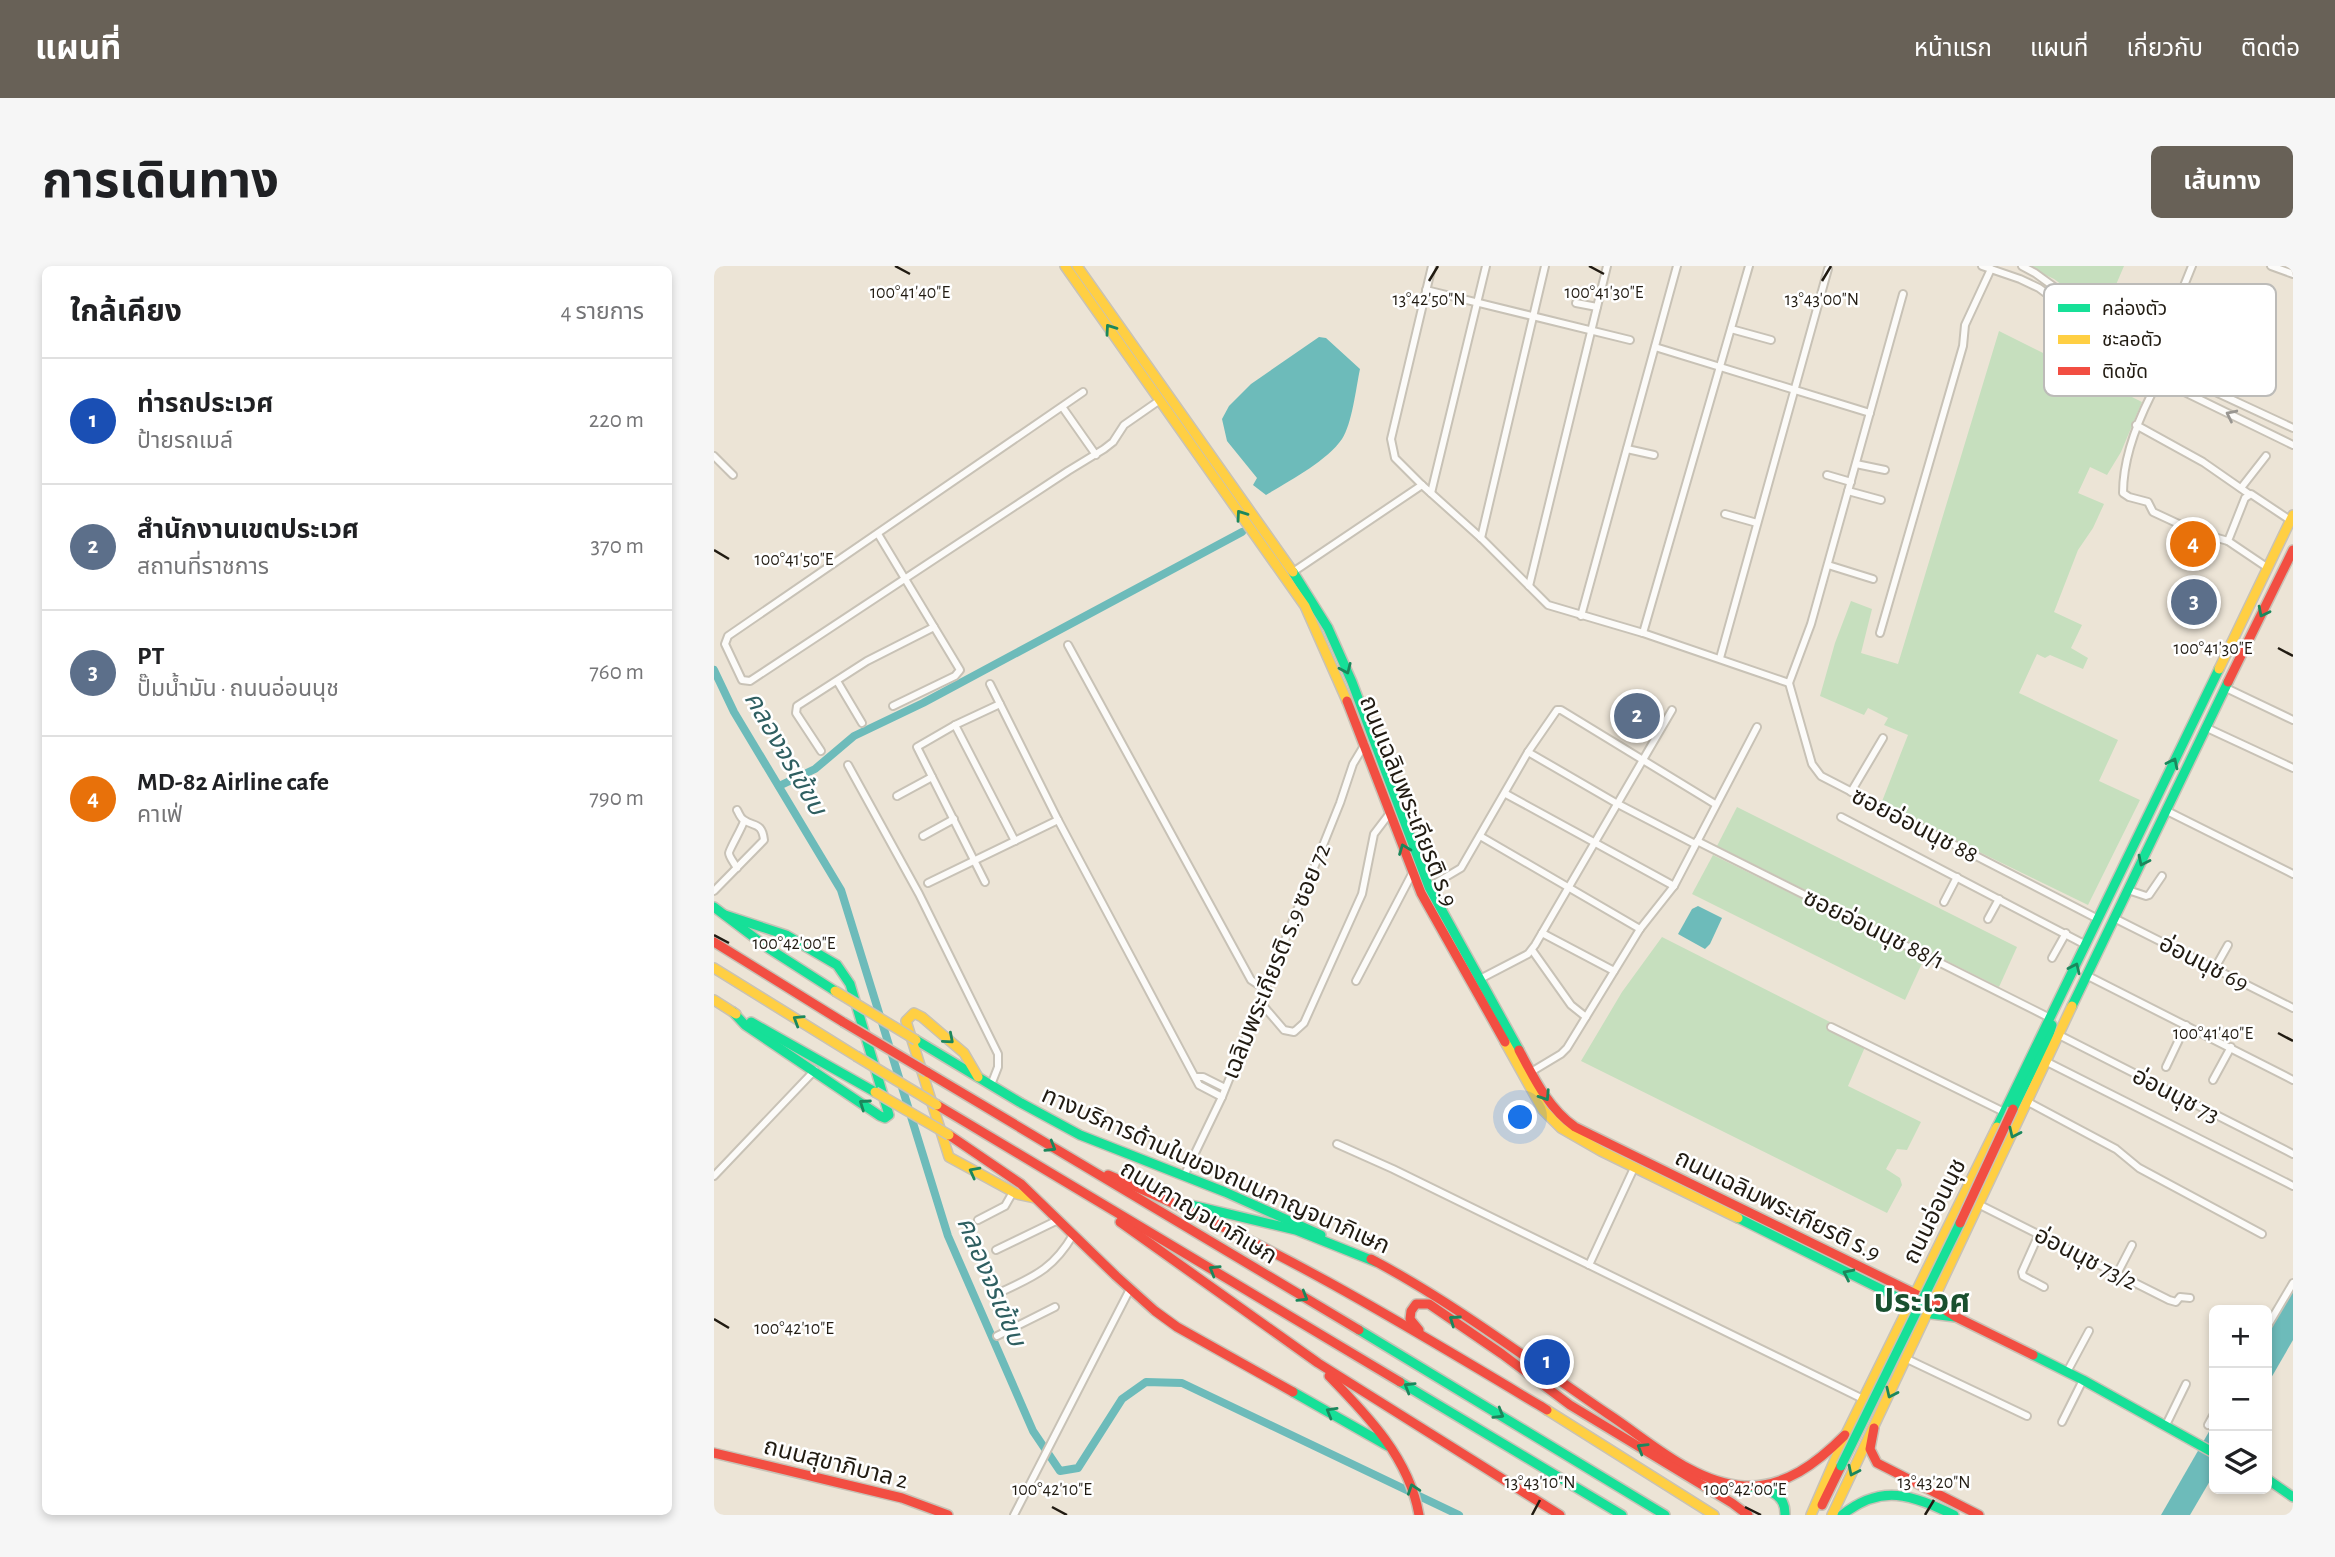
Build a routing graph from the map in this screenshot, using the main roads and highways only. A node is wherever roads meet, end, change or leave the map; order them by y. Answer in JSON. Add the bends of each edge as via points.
{"nodes":[{"id":1,"x":1065,"y":266,"type":"edge"},
{"id":2,"x":1077,"y":266,"type":"edge"},
{"id":3,"x":2292,"y":517,"type":"edge"},
{"id":4,"x":2293,"y":550,"type":"edge"},
{"id":5,"x":2289,"y":567,"type":"edge"},
{"id":6,"x":714,"y":907,"type":"edge"},
{"id":7,"x":725,"y":915,"type":"junction"},
{"id":8,"x":714,"y":942,"type":"edge"},
{"id":9,"x":714,"y":968,"type":"edge"},
{"id":10,"x":714,"y":1000,"type":"edge"},
{"id":11,"x":2059,"y":1001,"type":"junction"},
{"id":12,"x":2071,"y":1011,"type":"junction"},
{"id":13,"x":733,"y":1012,"type":"junction"},
{"id":14,"x":2048,"y":1038,"type":"junction"},
{"id":15,"x":978,"y":1077,"type":"junction"},
{"id":16,"x":2009,"y":1110,"type":"junction"},
{"id":17,"x":1076,"y":1162,"type":"junction"},
{"id":18,"x":1090,"y":1196,"type":"junction"},
{"id":19,"x":1037,"y":1199,"type":"junction"},
{"id":20,"x":1174,"y":1201,"type":"junction"},
{"id":21,"x":1376,"y":1262,"type":"junction"},
{"id":22,"x":1930,"y":1263,"type":"junction"},
{"id":23,"x":1947,"y":1272,"type":"junction"},
{"id":24,"x":1915,"y":1293,"type":"junction"},
{"id":25,"x":1933,"y":1302,"type":"junction"},
{"id":26,"x":1910,"y":1304,"type":"junction"},
{"id":27,"x":1927,"y":1313,"type":"junction"},
{"id":28,"x":1956,"y":1317,"type":"junction"},
{"id":29,"x":1897,"y":1333,"type":"junction"},
{"id":30,"x":1914,"y":1342,"type":"junction"},
{"id":31,"x":1459,"y":1358,"type":"junction"},
{"id":32,"x":1318,"y":1363,"type":"junction"},
{"id":33,"x":1874,"y":1428,"type":"junction"},
{"id":34,"x":1847,"y":1432,"type":"junction"},
{"id":35,"x":1389,"y":1447,"type":"junction"},
{"id":36,"x":2209,"y":1450,"type":"edge"},
{"id":37,"x":714,"y":1453,"type":"edge"},
{"id":38,"x":2272,"y":1482,"type":"edge"},
{"id":39,"x":1741,"y":1486,"type":"junction"},
{"id":40,"x":2293,"y":1497,"type":"edge"},
{"id":41,"x":1618,"y":1513,"type":"edge"},
{"id":42,"x":1745,"y":1513,"type":"edge"},
{"id":43,"x":944,"y":1514,"type":"edge"},
{"id":44,"x":1419,"y":1515,"type":"edge"},
{"id":45,"x":1560,"y":1515,"type":"edge"},
{"id":46,"x":1665,"y":1515,"type":"edge"},
{"id":47,"x":1714,"y":1515,"type":"edge"},
{"id":48,"x":1785,"y":1515,"type":"edge"},
{"id":49,"x":1811,"y":1515,"type":"edge"},
{"id":50,"x":1817,"y":1515,"type":"edge"},
{"id":51,"x":1832,"y":1515,"type":"edge"},
{"id":52,"x":1843,"y":1515,"type":"edge"},
{"id":53,"x":1954,"y":1515,"type":"edge"},
{"id":54,"x":1979,"y":1515,"type":"edge"}],
"edges":[{"from":26,"to":1,"type":"main road","name":"ถนนเฉลิมพระเกียรติ ร.9","one_way":true,"via":[[1634,1168],[1567,1132],[1543,1110],[1421,893],[1365,744],[1305,606]]},
{"from":2,"to":24,"type":"main road","name":"ถนนเฉลิมพระเกียรติ ร.9","one_way":true,"via":[[1328,628],[1429,887],[1559,1115],[1575,1127]]},
{"from":11,"to":3,"type":"main road","name":"ถนนอ่อนนุช","one_way":true},
{"from":4,"to":5,"type":"main road","name":"ถนนอ่อนนุช"},
{"from":5,"to":12,"type":"main road","name":"ถนนอ่อนนุช","one_way":true},
{"from":6,"to":7,"type":"main road","name":"ทางบริการด้านในของถนนกาญจนาภิเษก"},
{"from":7,"to":13,"type":"main road","one_way":true,"via":[[786,935],[836,965],[850,984],[889,1115],[880,1116],[745,1025]]},
{"from":7,"to":15,"type":"main road","name":"ทางบริการด้านในของถนนกาญจนาภิเษก","bridge":true,"via":[[835,991]]},
{"from":8,"to":17,"type":"main road","name":"ถนนกาญจนาภิเษก","one_way":true,"bridge":true},
{"from":18,"to":9,"type":"main road","name":"ถนนกาญจนาภิเษก","one_way":true,"bridge":true},
{"from":10,"to":13,"type":"main road"},
{"from":11,"to":14,"type":"main road","name":"ถนนอ่อนนุช"},
{"from":11,"to":16,"type":"main road","name":"ถนนอ่อนนุช"},
{"from":12,"to":14,"type":"main road","name":"ถนนอ่อนนุช"},
{"from":12,"to":23,"type":"main road","name":"ถนนอ่อนนุช","one_way":true},
{"from":13,"to":19,"type":"main road","bridge":true,"via":[[949,1135]]},
{"from":14,"to":16,"type":"main road","name":"ถนนอ่อนนุช"},
{"from":19,"to":15,"type":"main road","one_way":true,"via":[[1013,1192],[949,1157],[908,1017],[914,1013],[922,1017],[964,1053]]},
{"from":15,"to":21,"type":"main road","name":"ทางบริการด้านในของถนนกาญจนาภิเษก","via":[[1080,1135],[1290,1221]]},
{"from":16,"to":22,"type":"main road","name":"ถนนอ่อนนุช"},
{"from":16,"to":50,"type":"main road","name":"ถนนอ่อนนุช","bridge":true,"via":[[1921,1306]]},
{"from":17,"to":20,"type":"main road"},
{"from":17,"to":46,"type":"main road","name":"ถนนกาญจนาภิเษก","one_way":true},
{"from":18,"to":32,"type":"main road","via":[[1108,1214]]},
{"from":41,"to":18,"type":"main road","name":"ถนนกาญจนาภิเษก","one_way":true},
{"from":35,"to":19,"type":"main road","one_way":true,"via":[[1177,1327],[1129,1291]]},
{"from":20,"to":21,"type":"main road","via":[[1296,1230]]},
{"from":20,"to":31,"type":"main road","via":[[1343,1289]]},
{"from":21,"to":39,"type":"main road","name":"ทางบริการด้านในของถนนกาญจนาภิเษก","via":[[1446,1302],[1694,1469]]},
{"from":22,"to":23,"type":"main road","via":[[1934,1277]]},
{"from":22,"to":24,"type":"main road","name":"ถนนอ่อนนุช"},
{"from":23,"to":25,"type":"main road","name":"ถนนอ่อนนุช"},
{"from":24,"to":25,"type":"main road","name":"ถนนเฉลิมพระเกียรติ ร.9"},
{"from":24,"to":26,"type":"main road","name":"ถนนอ่อนนุช"},
{"from":25,"to":27,"type":"main road","name":"ถนนอ่อนนุช"},
{"from":25,"to":28,"type":"main road","name":"ถนนเฉลิมพระเกียรติ ร.9"},
{"from":26,"to":27,"type":"main road","name":"ถนนเฉลิมพระเกียรติ ร.9"},
{"from":26,"to":29,"type":"main road","name":"ถนนอ่อนนุช"},
{"from":27,"to":28,"type":"main road","name":"ถนนเฉลิมพระเกียรติ ร.9"},
{"from":27,"to":30,"type":"main road","name":"ถนนอ่อนนุช"},
{"from":28,"to":36,"type":"main road","name":"ถนนเฉลิมพระเกียรติ ร.9"},
{"from":29,"to":30,"type":"main road","via":[[1908,1327]]},
{"from":29,"to":34,"type":"main road","name":"ถนนอ่อนนุช"},
{"from":30,"to":33,"type":"main road","name":"ถนนอ่อนนุช","one_way":true},
{"from":42,"to":31,"type":"main road","one_way":true,"via":[[1570,1405],[1433,1306],[1420,1303],[1413,1307],[1412,1323]]},
{"from":31,"to":47,"type":"main road"},
{"from":32,"to":35,"type":"main road"},
{"from":32,"to":45,"type":"main road"},
{"from":33,"to":51,"type":"main road","name":"ถนนอ่อนนุช","one_way":true},
{"from":33,"to":54,"type":"main road","via":[[1870,1449],[1877,1462]]},
{"from":34,"to":39,"type":"main road","name":"ทางบริการด้านในของถนนกาญจนาภิเษก","via":[[1804,1471],[1766,1484]]},
{"from":34,"to":49,"type":"main road","name":"ถนนอ่อนนุช"},
{"from":44,"to":35,"type":"main road","one_way":true,"via":[[1403,1464]]},
{"from":37,"to":43,"type":"main road","name":"ถนนสุขาภิบาล 2","via":[[890,1494]]},
{"from":38,"to":40,"type":"main road"},
{"from":39,"to":48,"type":"main road","via":[[1778,1493],[1785,1502]]},
{"from":52,"to":53,"type":"main road","via":[[1860,1502],[1888,1494],[1916,1498]]}]}
